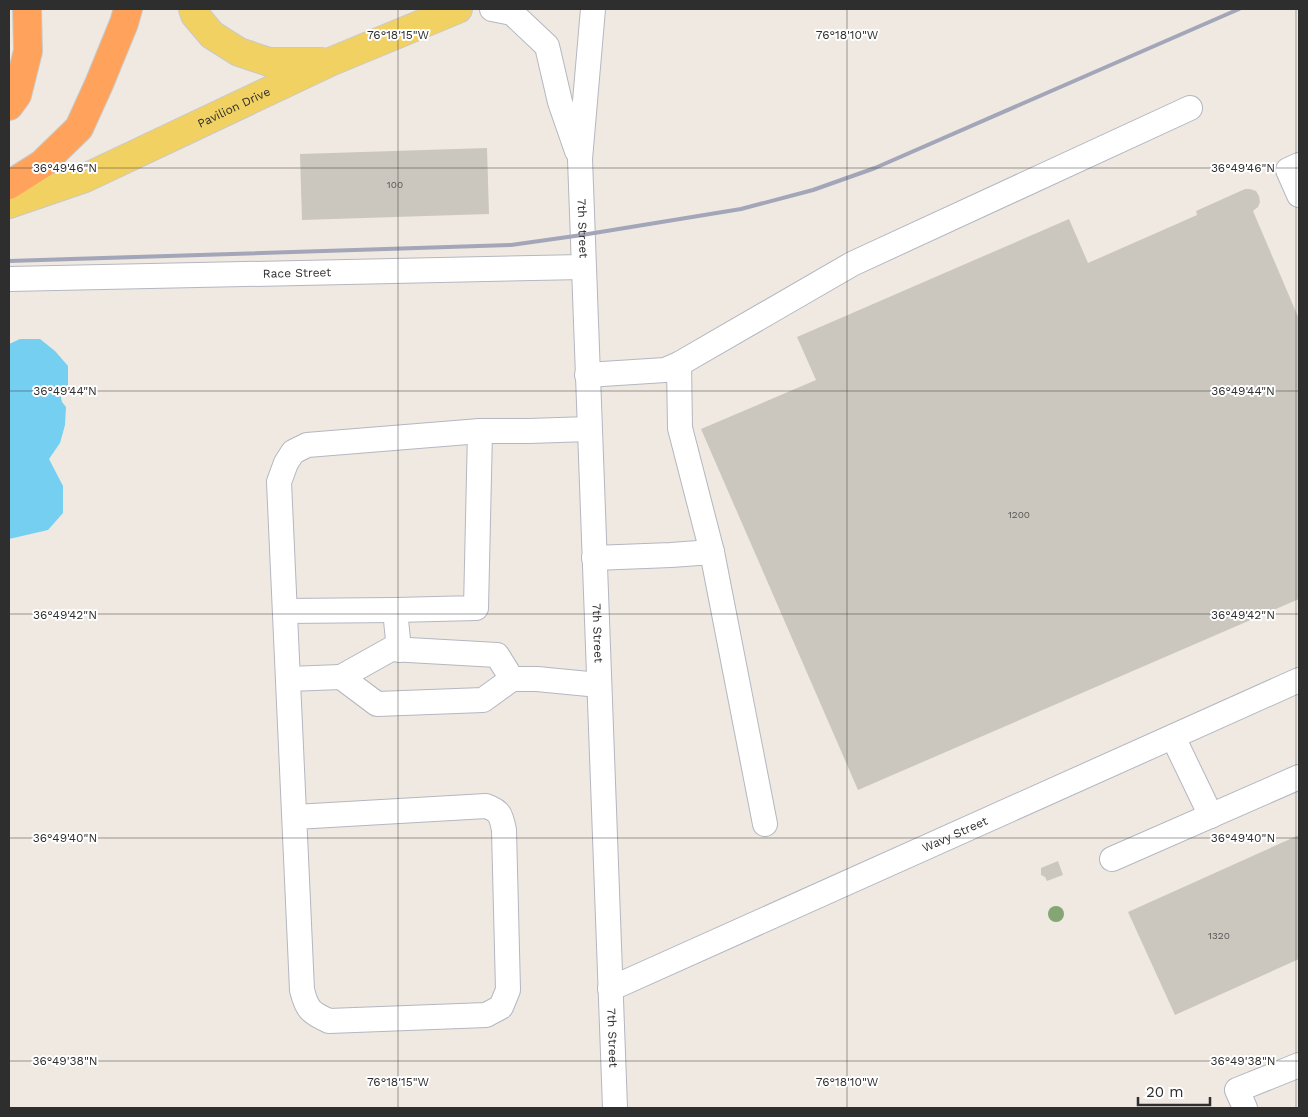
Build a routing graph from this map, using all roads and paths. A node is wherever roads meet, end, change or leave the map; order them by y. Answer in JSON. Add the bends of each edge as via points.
{"nodes":[{"id":1,"x":27,"y":9,"type":"edge"},
{"id":2,"x":128,"y":9,"type":"edge"},
{"id":3,"x":193,"y":9,"type":"edge"},
{"id":4,"x":458,"y":9,"type":"edge"},
{"id":5,"x":492,"y":9,"type":"edge"},
{"id":6,"x":594,"y":9,"type":"edge"},
{"id":7,"x":330,"y":62,"type":"junction"},
{"id":8,"x":9,"y":106,"type":"edge"},
{"id":9,"x":1190,"y":108,"type":"dead end"},
{"id":10,"x":580,"y":159,"type":"junction"},
{"id":11,"x":1299,"y":165,"type":"edge"},
{"id":12,"x":9,"y":185,"type":"edge"},
{"id":13,"x":1299,"y":195,"type":"edge"},
{"id":14,"x":9,"y":204,"type":"edge"},
{"id":15,"x":583,"y":267,"type":"junction"},
{"id":16,"x":9,"y":279,"type":"edge"},
{"id":17,"x":679,"y":364,"type":"junction"},
{"id":18,"x":587,"y":375,"type":"junction"},
{"id":19,"x":589,"y":429,"type":"junction"},
{"id":20,"x":480,"y":432,"type":"junction"},
{"id":21,"x":712,"y":552,"type":"junction"},
{"id":22,"x":594,"y":558,"type":"junction"},
{"id":23,"x":395,"y":610,"type":"junction"},
{"id":24,"x":285,"y":611,"type":"junction"},
{"id":25,"x":399,"y":650,"type":"junction"},
{"id":26,"x":341,"y":677,"type":"junction"},
{"id":27,"x":288,"y":679,"type":"junction"},
{"id":28,"x":512,"y":679,"type":"junction"},
{"id":29,"x":1299,"y":680,"type":"edge"},
{"id":30,"x":599,"y":685,"type":"junction"},
{"id":31,"x":1173,"y":737,"type":"junction"},
{"id":32,"x":1299,"y":777,"type":"edge"},
{"id":33,"x":1211,"y":816,"type":"junction"},
{"id":34,"x":294,"y":817,"type":"junction"},
{"id":35,"x":765,"y":824,"type":"dead end"},
{"id":36,"x":1112,"y":859,"type":"dead end"},
{"id":37,"x":610,"y":989,"type":"junction"},
{"id":38,"x":1299,"y":1065,"type":"edge"},
{"id":39,"x":1241,"y":1099,"type":"edge"},
{"id":40,"x":615,"y":1108,"type":"edge"}],
"edges":[{"from":1,"to":8,"type":"highway","via":[[28,52],[17,94]]},
{"from":2,"to":12,"type":"highway","via":[[79,128],[42,164]]},
{"from":3,"to":7,"type":"main road","via":[[212,35],[239,52],[269,62]]},
{"from":4,"to":7,"type":"main road","name":"Pavilion Drive"},
{"from":5,"to":10,"type":"street","name":"7th Street","via":[[512,13],[547,46],[560,102]]},
{"from":6,"to":10,"type":"street","name":"7th Street"},
{"from":7,"to":14,"type":"main road","name":"Pavilion Drive","via":[[85,178]]},
{"from":9,"to":17,"type":"street","via":[[852,264]]},
{"from":10,"to":15,"type":"street","name":"7th Street"},
{"from":11,"to":13,"type":"street","via":[[1288,170]]},
{"from":15,"to":16,"type":"street","name":"Race Street"},
{"from":15,"to":18,"type":"street","name":"7th Street"},
{"from":17,"to":18,"type":"street","via":[[665,370]]},
{"from":17,"to":21,"type":"street","via":[[680,428]]},
{"from":18,"to":19,"type":"street","name":"7th Street"},
{"from":19,"to":20,"type":"street"},
{"from":19,"to":22,"type":"street","name":"7th Street"},
{"from":20,"to":23,"type":"street","via":[[476,608]]},
{"from":20,"to":24,"type":"street","via":[[308,445],[293,452],[279,482]]},
{"from":21,"to":22,"type":"street"},
{"from":21,"to":35,"type":"street"},
{"from":22,"to":30,"type":"street","name":"7th Street"},
{"from":23,"to":24,"type":"street"},
{"from":23,"to":25,"type":"street"},
{"from":24,"to":27,"type":"street"},
{"from":25,"to":26,"type":"street","via":[[391,649]]},
{"from":25,"to":28,"type":"street","via":[[497,655]]},
{"from":26,"to":27,"type":"street"},
{"from":26,"to":28,"type":"street","via":[[377,704],[483,700]]},
{"from":27,"to":34,"type":"street"},
{"from":28,"to":30,"type":"street"},
{"from":29,"to":31,"type":"street","name":"Wavy Street"},
{"from":30,"to":37,"type":"street","name":"7th Street"},
{"from":31,"to":33,"type":"street"},
{"from":31,"to":37,"type":"street","name":"Wavy Street"},
{"from":32,"to":33,"type":"street"},
{"from":33,"to":36,"type":"street"},
{"from":34,"to":34,"type":"street","via":[[302,990],[305,1003],[314,1014],[329,1020],[486,1014],[501,1007],[508,990],[504,830],[501,817],[495,810],[486,806]]},
{"from":37,"to":40,"type":"street","name":"7th Street"},
{"from":38,"to":39,"type":"street"}]}
